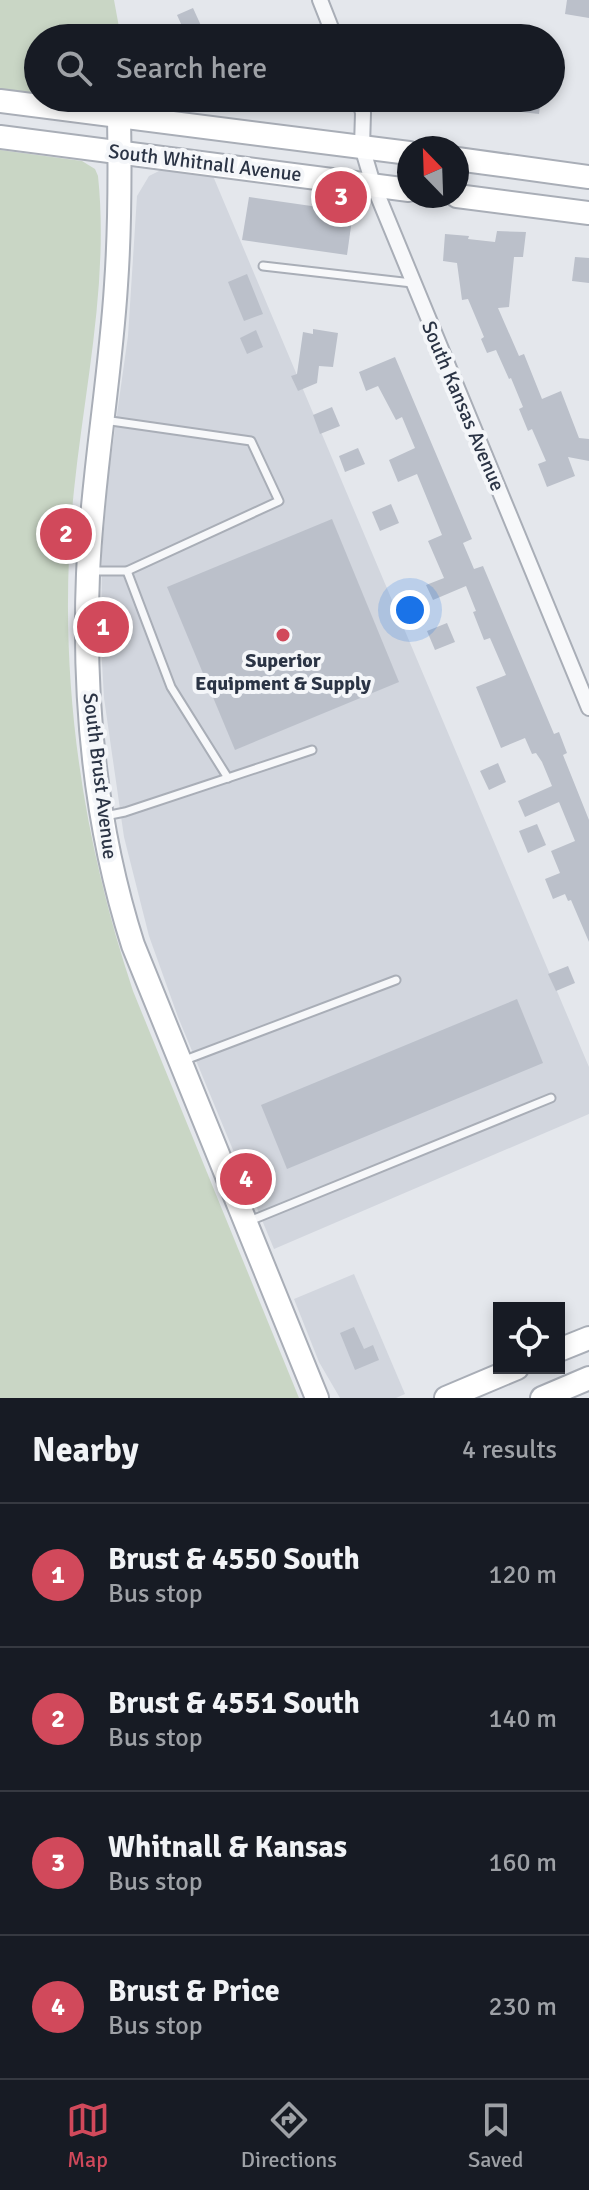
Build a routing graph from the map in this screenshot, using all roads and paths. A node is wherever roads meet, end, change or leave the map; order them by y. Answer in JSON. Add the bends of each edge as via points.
{"nodes":[{"id":1,"x":320,"y":0,"type":"edge"},
{"id":2,"x":329,"y":24,"type":"edge"},
{"id":3,"x":0,"y":101,"type":"edge"},
{"id":4,"x":24,"y":104,"type":"edge"},
{"id":5,"x":87,"y":112,"type":"edge"},
{"id":6,"x":363,"y":112,"type":"edge"},
{"id":7,"x":119,"y":116,"type":"junction"},
{"id":8,"x":0,"y":137,"type":"edge"},
{"id":9,"x":362,"y":147,"type":"junction"},
{"id":10,"x":397,"y":151,"type":"edge"},
{"id":11,"x":119,"y":152,"type":"junction"},
{"id":12,"x":469,"y":161,"type":"edge"},
{"id":13,"x":589,"y":177,"type":"edge"},
{"id":14,"x":373,"y":184,"type":"junction"},
{"id":15,"x":397,"y":188,"type":"edge"},
{"id":16,"x":469,"y":198,"type":"edge"},
{"id":17,"x":589,"y":213,"type":"edge"},
{"id":18,"x":263,"y":266,"type":"dead end"},
{"id":19,"x":412,"y":283,"type":"junction"},
{"id":20,"x":103,"y":419,"type":"junction"},
{"id":21,"x":88,"y":571,"type":"junction"},
{"id":22,"x":127,"y":571,"type":"junction"},
{"id":23,"x":589,"y":708,"type":"edge"},
{"id":24,"x":312,"y":750,"type":"dead end"},
{"id":25,"x":228,"y":778,"type":"junction"},
{"id":26,"x":103,"y":817,"type":"junction"},
{"id":27,"x":396,"y":980,"type":"dead end"},
{"id":28,"x":179,"y":1062,"type":"junction"},
{"id":29,"x":551,"y":1098,"type":"dead end"},
{"id":30,"x":245,"y":1223,"type":"junction"},
{"id":31,"x":589,"y":1338,"type":"edge"},
{"id":32,"x":565,"y":1348,"type":"edge"},
{"id":33,"x":503,"y":1374,"type":"edge"},
{"id":34,"x":589,"y":1378,"type":"edge"},
{"id":35,"x":317,"y":1398,"type":"edge"},
{"id":36,"x":446,"y":1398,"type":"edge"},
{"id":37,"x":542,"y":1398,"type":"edge"}],
"edges":[{"from":1,"to":2,"type":"street"},
{"from":3,"to":4,"type":"street","name":"South Whitnall Avenue"},
{"from":5,"to":7,"type":"street","name":"South Whitnall Avenue"},
{"from":6,"to":9,"type":"street","name":"South Kansas Avenue"},
{"from":7,"to":9,"type":"street","name":"South Whitnall Avenue"},
{"from":7,"to":11,"type":"street","name":"South Brust Avenue"},
{"from":8,"to":11,"type":"street","name":"South Whitnall Avenue"},
{"from":9,"to":10,"type":"street","name":"South Whitnall Avenue"},
{"from":9,"to":14,"type":"street","name":"South Kansas Avenue"},
{"from":11,"to":14,"type":"street","name":"South Whitnall Avenue"},
{"from":11,"to":20,"type":"street","name":"South Brust Avenue","via":[[116,289]]},
{"from":12,"to":13,"type":"street"},
{"from":14,"to":15,"type":"street","name":"South Whitnall Avenue"},
{"from":14,"to":19,"type":"street","name":"South Kansas Avenue"},
{"from":16,"to":17,"type":"street"},
{"from":18,"to":19,"type":"lane"},
{"from":19,"to":23,"type":"street","name":"South Kansas Avenue"},
{"from":20,"to":21,"type":"street","name":"South Brust Avenue"},
{"from":20,"to":22,"type":"lane","via":[[251,441],[279,501]]},
{"from":21,"to":22,"type":"lane"},
{"from":21,"to":26,"type":"street","name":"South Brust Avenue","via":[[88,691]]},
{"from":22,"to":25,"type":"lane","via":[[171,687]]},
{"from":24,"to":25,"type":"lane"},
{"from":25,"to":26,"type":"lane"},
{"from":26,"to":28,"type":"street","name":"South Brust Avenue","via":[[122,912]]},
{"from":27,"to":28,"type":"lane"},
{"from":28,"to":30,"type":"street","name":"South Brust Avenue"},
{"from":29,"to":30,"type":"lane"},
{"from":30,"to":35,"type":"street","name":"South Brust Avenue"},
{"from":31,"to":32,"type":"street"},
{"from":33,"to":36,"type":"street"},
{"from":34,"to":37,"type":"street"}]}
